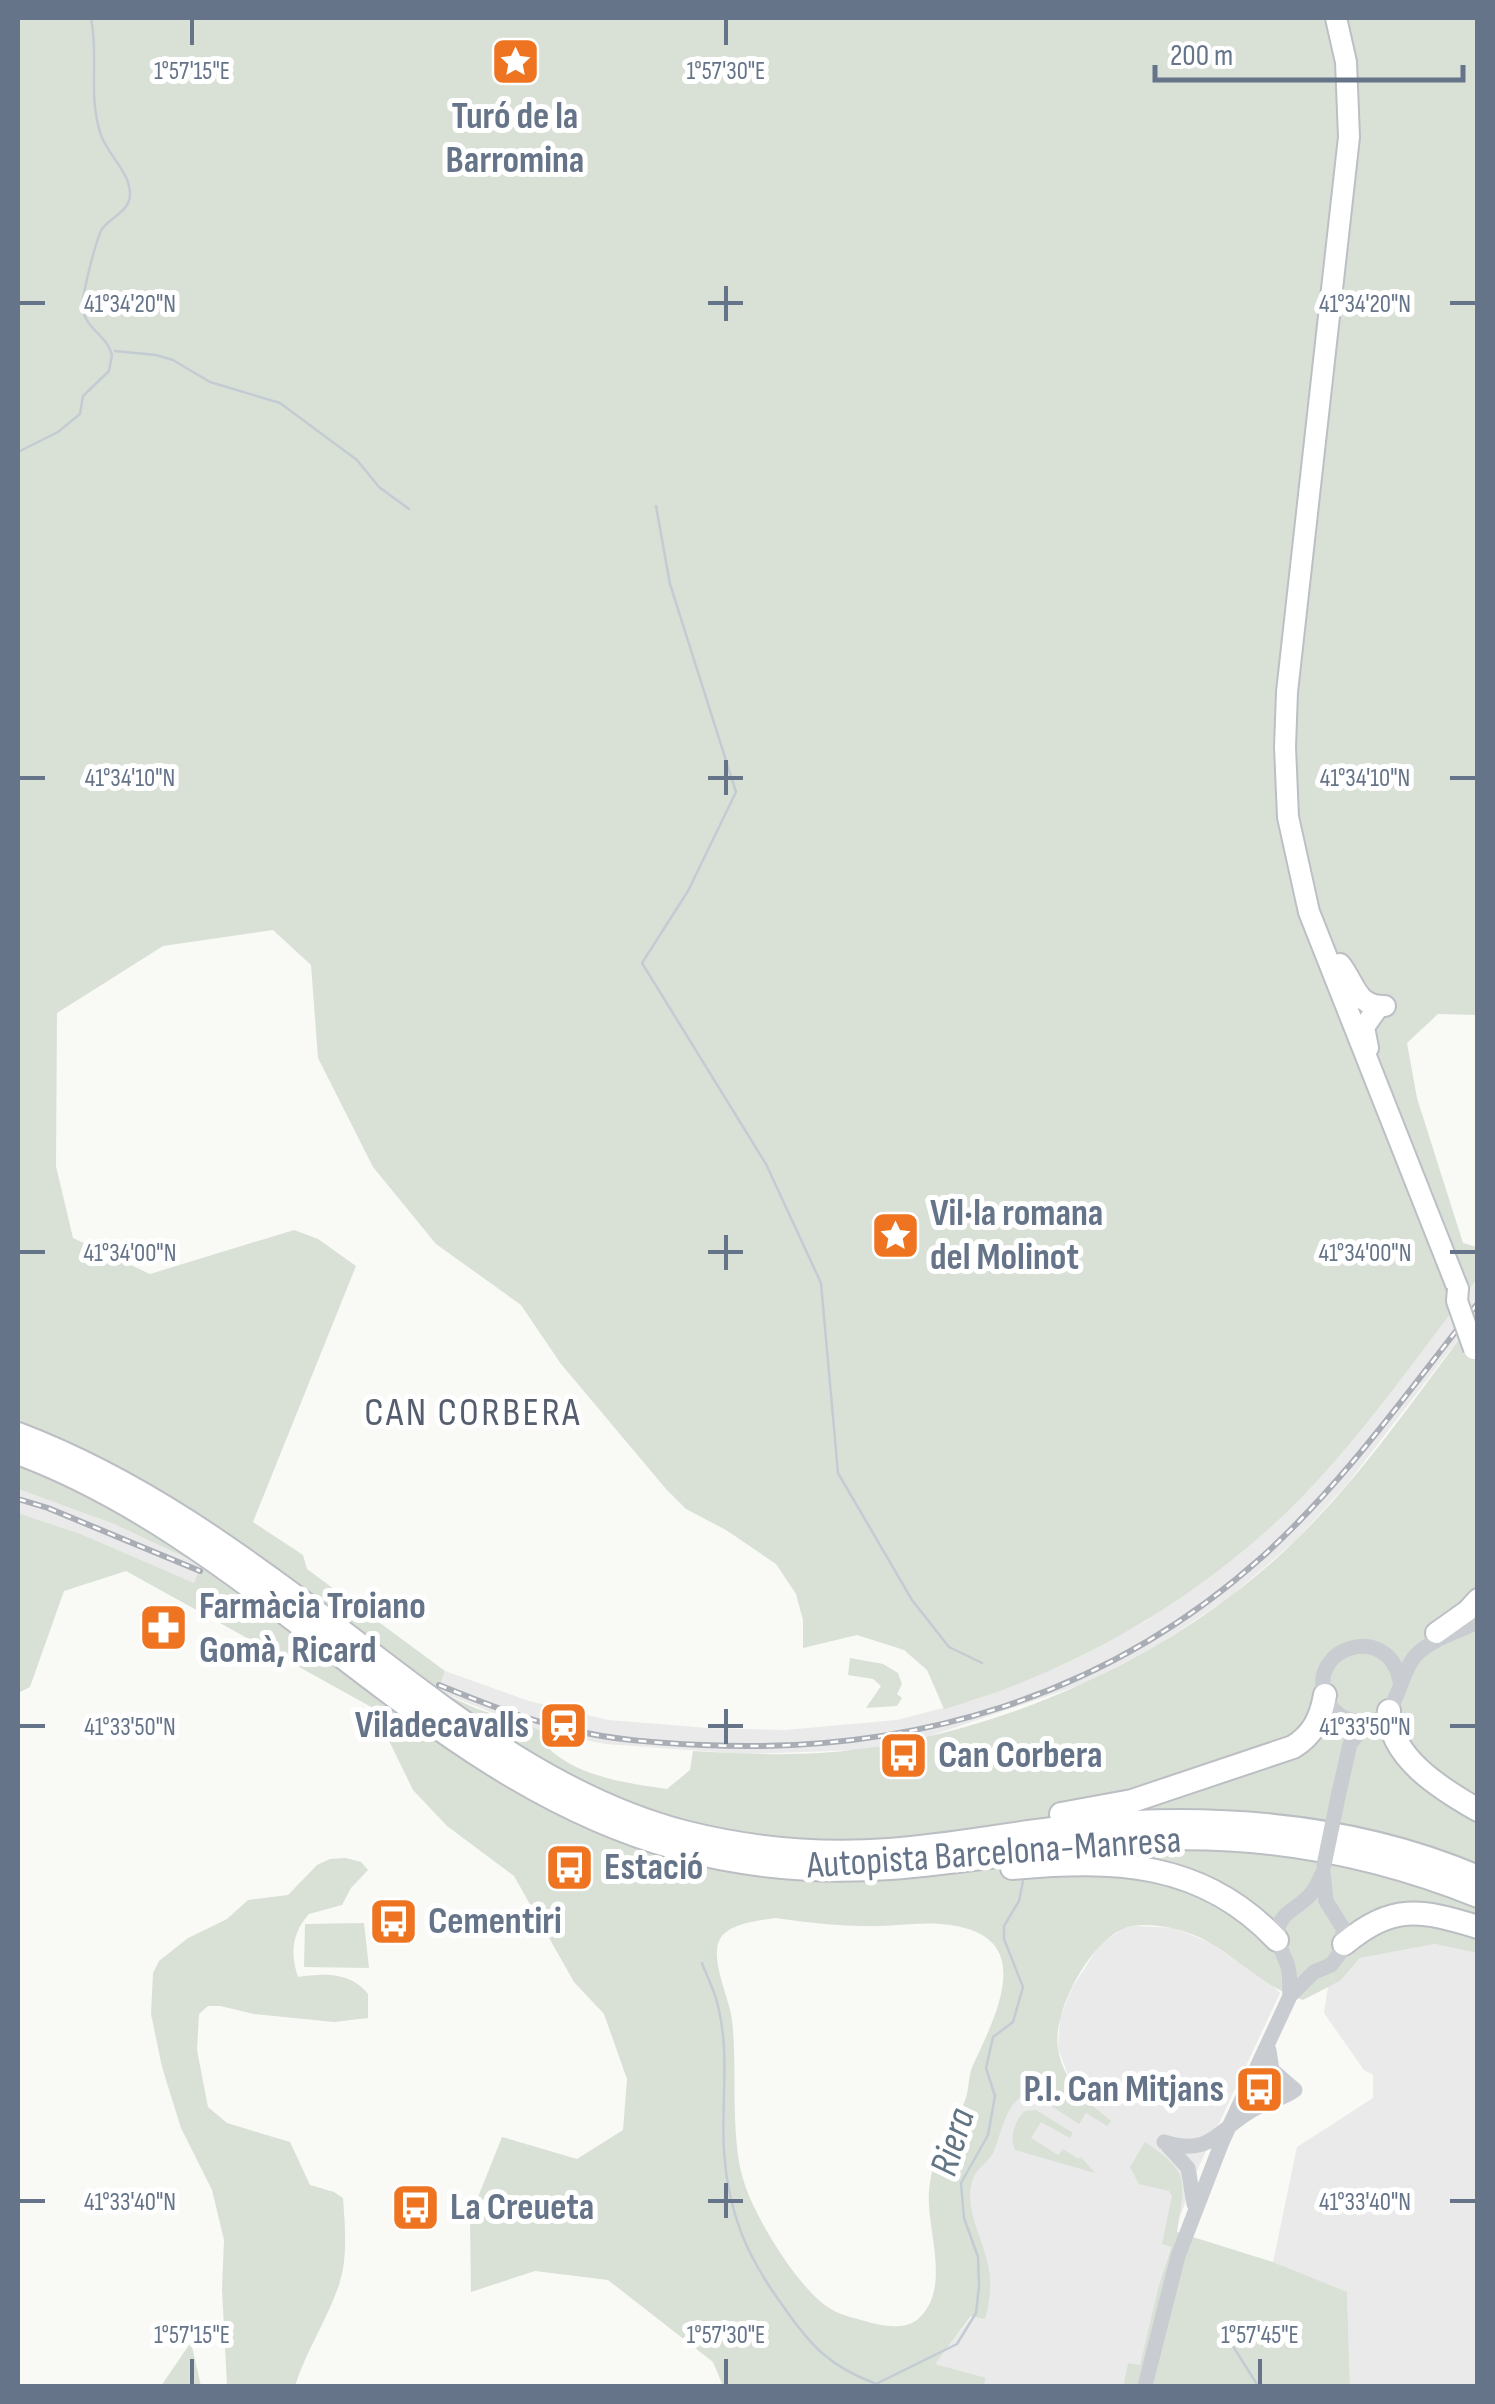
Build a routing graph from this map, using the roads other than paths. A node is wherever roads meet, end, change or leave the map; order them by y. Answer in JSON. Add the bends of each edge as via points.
{"nodes":[{"id":1,"x":1336,"y":18,"type":"edge"},
{"id":2,"x":1345,"y":18,"type":"edge"},
{"id":3,"x":1340,"y":964,"type":"junction"},
{"id":4,"x":1379,"y":1006,"type":"junction"},
{"id":5,"x":1364,"y":1027,"type":"junction"},
{"id":6,"x":1374,"y":1048,"type":"junction"},
{"id":7,"x":1384,"y":1102,"type":"junction"},
{"id":8,"x":1446,"y":1262,"type":"junction"},
{"id":9,"x":1458,"y":1289,"type":"junction"},
{"id":10,"x":1478,"y":1325,"type":"edge"},
{"id":11,"x":1476,"y":1355,"type":"edge"},
{"id":12,"x":18,"y":1434,"type":"edge"},
{"id":13,"x":18,"y":1454,"type":"edge"},
{"id":14,"x":1478,"y":1599,"type":"edge"},
{"id":15,"x":1476,"y":1622,"type":"edge"},
{"id":16,"x":1436,"y":1633,"type":"junction"},
{"id":17,"x":1386,"y":1654,"type":"junction"},
{"id":18,"x":1400,"y":1681,"type":"junction"},
{"id":19,"x":1326,"y":1695,"type":"junction"},
{"id":20,"x":1390,"y":1711,"type":"junction"},
{"id":21,"x":1340,"y":1715,"type":"junction"},
{"id":22,"x":1367,"y":1722,"type":"junction"},
{"id":23,"x":1344,"y":1764,"type":"junction"},
{"id":24,"x":599,"y":1800,"type":"junction"},
{"id":25,"x":1478,"y":1810,"type":"edge"},
{"id":26,"x":803,"y":1869,"type":"junction"},
{"id":27,"x":1324,"y":1869,"type":"junction"},
{"id":28,"x":1478,"y":1877,"type":"edge"},
{"id":29,"x":1478,"y":1896,"type":"edge"},
{"id":30,"x":1300,"y":1906,"type":"junction"},
{"id":31,"x":1330,"y":1911,"type":"junction"},
{"id":32,"x":1478,"y":1927,"type":"edge"},
{"id":33,"x":1277,"y":1940,"type":"junction"},
{"id":34,"x":1344,"y":1944,"type":"junction"},
{"id":35,"x":1287,"y":1962,"type":"junction"},
{"id":36,"x":1314,"y":1972,"type":"junction"},
{"id":37,"x":1290,"y":1996,"type":"junction"},
{"id":38,"x":1268,"y":2047,"type":"junction"},
{"id":39,"x":1230,"y":2126,"type":"junction"},
{"id":40,"x":1194,"y":2208,"type":"junction"},
{"id":41,"x":1145,"y":2386,"type":"edge"}],
"edges":[{"from":1,"to":7,"type":"main road","via":[[1348,80],[1349,137],[1287,692],[1286,785],[1309,912]]},
{"from":2,"to":3,"type":"main road","via":[[1356,79],[1356,157],[1293,747],[1302,848]]},
{"from":3,"to":4,"type":"main road","via":[[1360,1000]]},
{"from":3,"to":5,"type":"main road"},
{"from":4,"to":5,"type":"main road"},
{"from":4,"to":6,"type":"main road","via":[[1385,1006],[1375,1024]]},
{"from":5,"to":6,"type":"main road"},
{"from":5,"to":7,"type":"main road"},
{"from":6,"to":8,"type":"main road","via":[[1442,1224],[1450,1250]]},
{"from":7,"to":8,"type":"main road"},
{"from":8,"to":9,"type":"main road"},
{"from":9,"to":10,"type":"main road"},
{"from":9,"to":11,"type":"main road","bridge":true},
{"from":12,"to":24,"type":"highway","name":"Autopista Barcelona-Manresa","via":[[83,1460],[176,1511],[489,1740]]},
{"from":13,"to":26,"type":"highway","name":"Autopista Barcelona-Manresa","via":[[112,1495],[190,1542],[479,1755],[574,1810],[676,1848]]},
{"from":14,"to":16,"type":"main road"},
{"from":15,"to":16,"type":"street"},
{"from":15,"to":18,"type":"street","via":[[1424,1649]]},
{"from":16,"to":17,"type":"street"},
{"from":17,"to":18,"type":"street"},
{"from":17,"to":19,"type":"street","via":[[1364,1646],[1340,1653],[1326,1672]]},
{"from":18,"to":20,"type":"street"},
{"from":19,"to":21,"type":"street"},
{"from":19,"to":24,"type":"highway","via":[[1305,1740],[1251,1762],[1132,1801],[942,1832],[771,1839]]},
{"from":20,"to":22,"type":"street"},
{"from":20,"to":25,"type":"highway","via":[[1398,1746],[1442,1788]]},
{"from":21,"to":22,"type":"street"},
{"from":21,"to":23,"type":"street"},
{"from":22,"to":23,"type":"street"},
{"from":23,"to":27,"type":"street","bridge":true},
{"from":24,"to":28,"type":"highway","name":"Autopista Barcelona-Manresa","via":[[726,1841],[835,1852],[1084,1825],[1238,1822],[1348,1836]]},
{"from":26,"to":29,"type":"highway","name":"Autopista Barcelona-Manresa","via":[[889,1868],[1147,1839],[1235,1839],[1358,1858]]},
{"from":26,"to":33,"type":"highway","via":[[890,1876],[1124,1864],[1210,1891]]},
{"from":27,"to":30,"type":"street"},
{"from":27,"to":31,"type":"street"},
{"from":30,"to":31,"type":"street"},
{"from":30,"to":33,"type":"street","via":[[1284,1918]]},
{"from":31,"to":34,"type":"street","via":[[1341,1923]]},
{"from":32,"to":34,"type":"highway","via":[[1397,1914],[1374,1921]]},
{"from":33,"to":35,"type":"street"},
{"from":34,"to":36,"type":"street","via":[[1332,1965]]},
{"from":35,"to":36,"type":"street"},
{"from":35,"to":37,"type":"street"},
{"from":36,"to":37,"type":"street"},
{"from":37,"to":38,"type":"street"},
{"from":38,"to":39,"type":"street"},
{"from":38,"to":39,"type":"street","via":[[1272,2070],[1296,2090]]},
{"from":39,"to":40,"type":"street"},
{"from":39,"to":40,"type":"street","via":[[1198,2148],[1164,2142],[1188,2168]]},
{"from":40,"to":41,"type":"street"}]}
